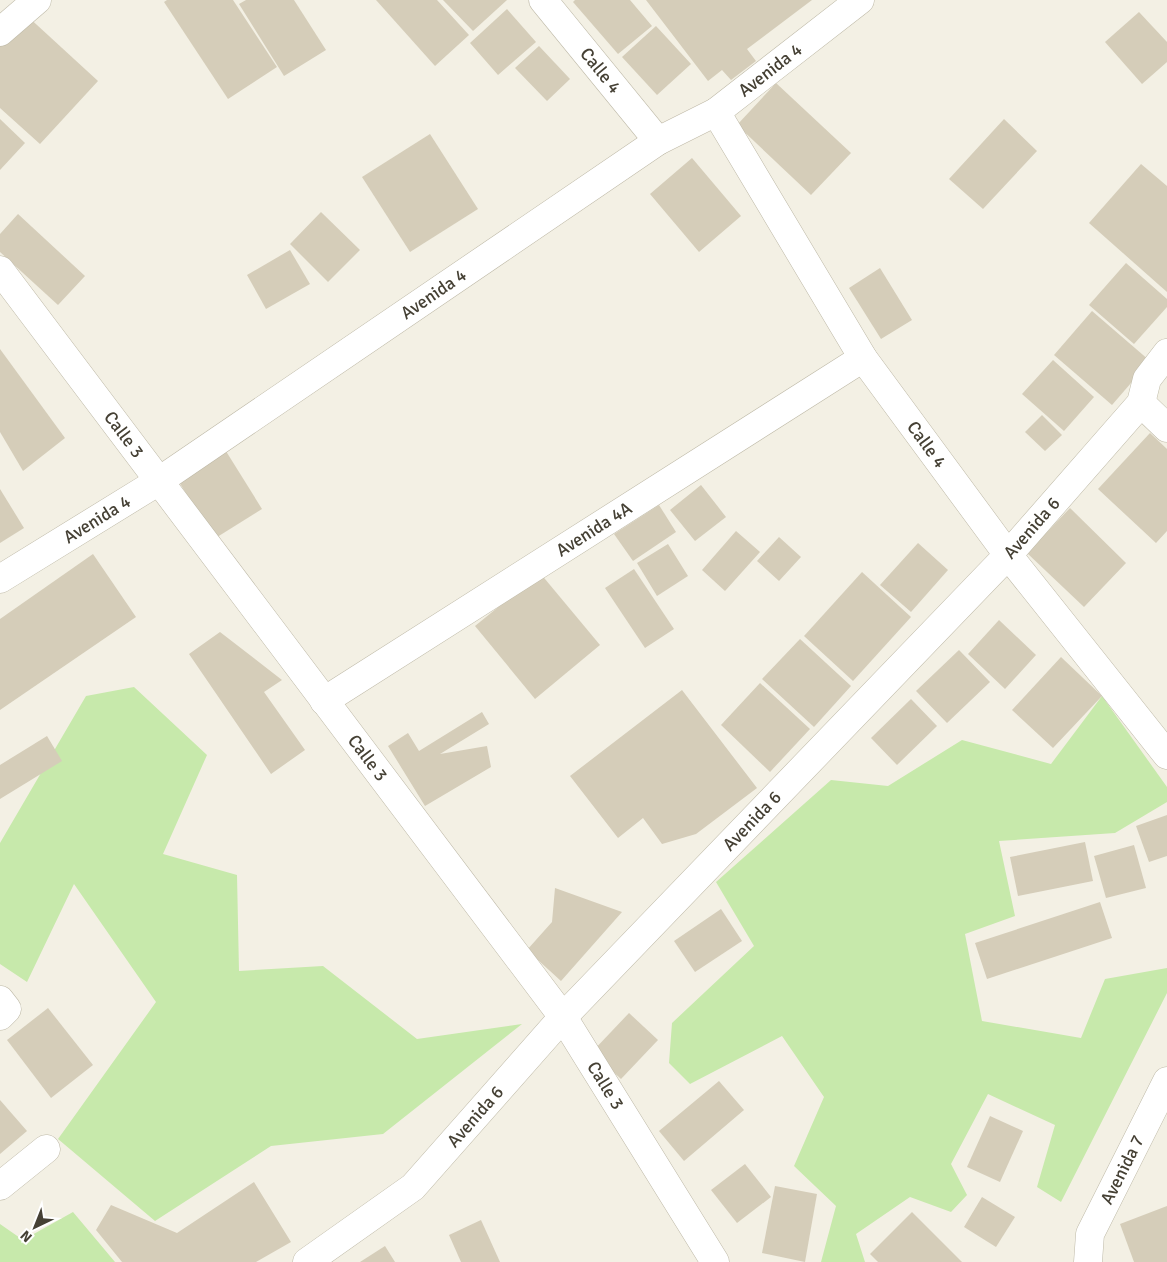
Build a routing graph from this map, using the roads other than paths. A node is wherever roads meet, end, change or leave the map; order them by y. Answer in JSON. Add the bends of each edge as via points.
{"nodes":[{"id":1,"x":37,"y":0,"type":"edge"},
{"id":2,"x":543,"y":0,"type":"edge"},
{"id":3,"x":860,"y":0,"type":"edge"},
{"id":4,"x":0,"y":32,"type":"edge"},
{"id":5,"x":716,"y":112,"type":"junction"},
{"id":6,"x":658,"y":141,"type":"junction"},
{"id":7,"x":0,"y":270,"type":"edge"},
{"id":8,"x":1167,"y":353,"type":"edge"},
{"id":9,"x":864,"y":358,"type":"junction"},
{"id":10,"x":1141,"y":403,"type":"junction"},
{"id":11,"x":1167,"y":428,"type":"edge"},
{"id":12,"x":159,"y":481,"type":"junction"},
{"id":13,"x":1008,"y":555,"type":"junction"},
{"id":14,"x":0,"y":579,"type":"edge"},
{"id":15,"x":324,"y":701,"type":"junction"},
{"id":16,"x":1167,"y":755,"type":"edge"},
{"id":17,"x":562,"y":1017,"type":"junction"},
{"id":18,"x":1167,"y":1081,"type":"edge"},
{"id":19,"x":46,"y":1149,"type":"dead end"},
{"id":20,"x":0,"y":1186,"type":"edge"},
{"id":21,"x":307,"y":1262,"type":"edge"},
{"id":22,"x":715,"y":1262,"type":"edge"},
{"id":23,"x":1088,"y":1262,"type":"edge"}],
"edges":[{"from":1,"to":4,"type":"street"},
{"from":2,"to":6,"type":"street","name":"Calle 4"},
{"from":3,"to":5,"type":"street","name":"Avenida 4"},
{"from":5,"to":6,"type":"street","name":"Avenida 4"},
{"from":5,"to":9,"type":"street","name":"Calle 4"},
{"from":6,"to":12,"type":"street","name":"Avenida 4"},
{"from":7,"to":12,"type":"street","name":"Calle 3"},
{"from":8,"to":10,"type":"street","name":"Avenida 6","via":[[1147,379]]},
{"from":9,"to":13,"type":"street","name":"Calle 4"},
{"from":9,"to":15,"type":"street","name":"Avenida 4A"},
{"from":10,"to":11,"type":"street"},
{"from":10,"to":13,"type":"street","name":"Avenida 6"},
{"from":12,"to":14,"type":"street","name":"Avenida 4"},
{"from":12,"to":15,"type":"street","name":"Calle 3"},
{"from":13,"to":16,"type":"street","name":"Calle 4"},
{"from":13,"to":17,"type":"street","name":"Avenida 6"},
{"from":15,"to":17,"type":"street","name":"Calle 3"},
{"from":17,"to":21,"type":"street","name":"Avenida 6","via":[[413,1188]]},
{"from":17,"to":22,"type":"street","name":"Calle 3"},
{"from":18,"to":23,"type":"street","name":"Avenida 7","via":[[1090,1234]]},
{"from":19,"to":20,"type":"street"}]}
